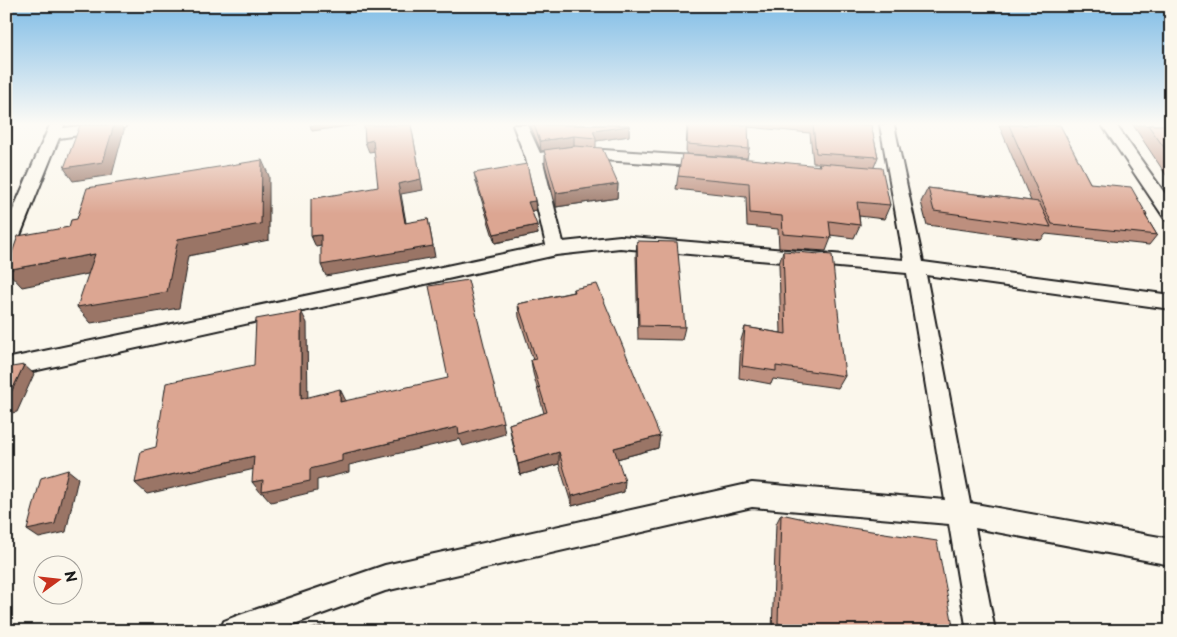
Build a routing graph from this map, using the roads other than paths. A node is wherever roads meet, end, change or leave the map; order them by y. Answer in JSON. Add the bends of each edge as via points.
{"nodes":[{"id":1,"x":46,"y":155,"type":"edge"},
{"id":2,"x":532,"y":155,"type":"edge"},
{"id":3,"x":562,"y":155,"type":"edge"},
{"id":4,"x":599,"y":155,"type":"edge"},
{"id":5,"x":886,"y":155,"type":"edge"},
{"id":6,"x":1129,"y":155,"type":"edge"},
{"id":7,"x":534,"y":159,"type":"junction"},
{"id":8,"x":720,"y":163,"type":"edge"},
{"id":9,"x":1171,"y":216,"type":"edge"},
{"id":10,"x":6,"y":248,"type":"edge"},
{"id":11,"x":556,"y":249,"type":"junction"},
{"id":12,"x":915,"y":267,"type":"junction"},
{"id":13,"x":1171,"y":302,"type":"edge"},
{"id":14,"x":6,"y":368,"type":"edge"},
{"id":15,"x":959,"y":514,"type":"junction"},
{"id":16,"x":1171,"y":552,"type":"edge"},
{"id":17,"x":234,"y":631,"type":"edge"},
{"id":18,"x":981,"y":631,"type":"edge"}],
"edges":[{"from":1,"to":10,"type":"street"},
{"from":2,"to":7,"type":"street"},
{"from":3,"to":7,"type":"street"},
{"from":4,"to":8,"type":"street"},
{"from":5,"to":12,"type":"street","via":[[886,175]]},
{"from":6,"to":9,"type":"street"},
{"from":7,"to":11,"type":"street"},
{"from":11,"to":12,"type":"street","via":[[620,242]]},
{"from":11,"to":14,"type":"street"},
{"from":12,"to":13,"type":"street"},
{"from":12,"to":15,"type":"street"},
{"from":15,"to":16,"type":"street"},
{"from":15,"to":17,"type":"street","via":[[752,495],[385,578]]},
{"from":15,"to":18,"type":"street"}]}
